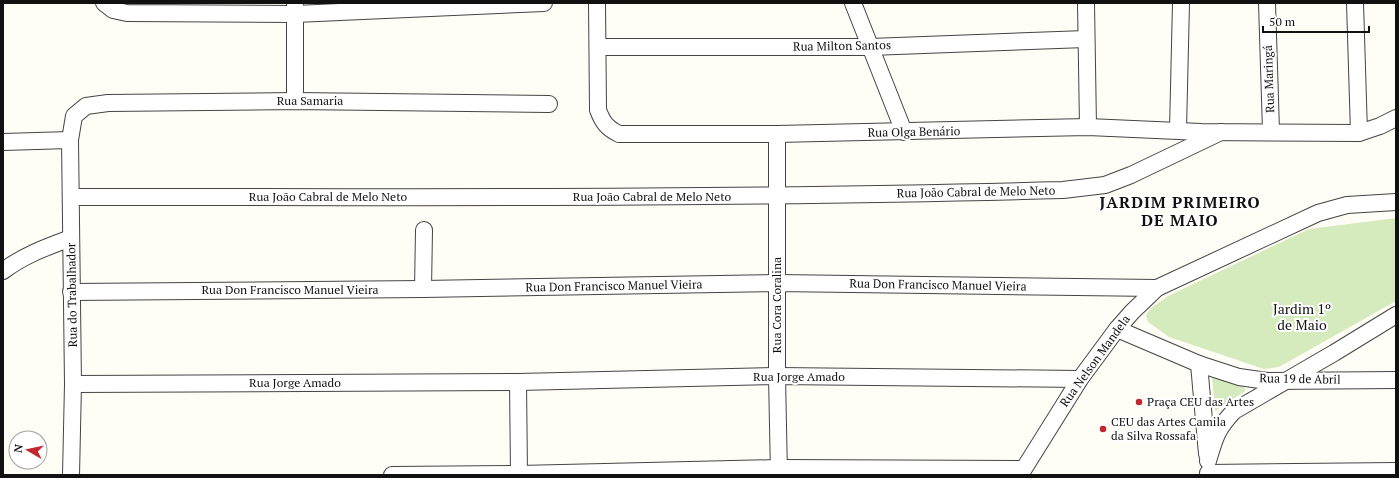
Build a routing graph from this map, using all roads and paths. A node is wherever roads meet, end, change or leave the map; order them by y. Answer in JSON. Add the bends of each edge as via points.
{"nodes":[{"id":1,"x":104,"y":3,"type":"edge"},
{"id":2,"x":544,"y":3,"type":"edge"},
{"id":3,"x":597,"y":3,"type":"edge"},
{"id":4,"x":852,"y":3,"type":"edge"},
{"id":5,"x":1086,"y":3,"type":"edge"},
{"id":6,"x":1181,"y":3,"type":"edge"},
{"id":7,"x":1267,"y":3,"type":"edge"},
{"id":8,"x":1355,"y":3,"type":"edge"},
{"id":9,"x":295,"y":8,"type":"edge"},
{"id":10,"x":1086,"y":39,"type":"junction"},
{"id":11,"x":598,"y":47,"type":"junction"},
{"id":12,"x":870,"y":47,"type":"junction"},
{"id":13,"x":295,"y":101,"type":"junction"},
{"id":14,"x":549,"y":104,"type":"dead end"},
{"id":15,"x":74,"y":116,"type":"joint"},
{"id":16,"x":1396,"y":118,"type":"edge"},
{"id":17,"x":1088,"y":126,"type":"junction"},
{"id":18,"x":1178,"y":130,"type":"junction"},
{"id":19,"x":1271,"y":131,"type":"junction"},
{"id":20,"x":904,"y":132,"type":"junction"},
{"id":21,"x":1221,"y":132,"type":"junction"},
{"id":22,"x":1359,"y":133,"type":"junction"},
{"id":23,"x":777,"y":134,"type":"junction"},
{"id":24,"x":70,"y":140,"type":"junction"},
{"id":25,"x":3,"y":142,"type":"edge"},
{"id":26,"x":777,"y":196,"type":"junction"},
{"id":27,"x":71,"y":197,"type":"junction"},
{"id":28,"x":1396,"y":202,"type":"edge"},
{"id":29,"x":424,"y":230,"type":"dead end"},
{"id":30,"x":71,"y":238,"type":"junction"},
{"id":31,"x":3,"y":271,"type":"edge"},
{"id":32,"x":777,"y":283,"type":"junction"},
{"id":33,"x":1157,"y":288,"type":"junction"},
{"id":34,"x":423,"y":289,"type":"junction"},
{"id":35,"x":72,"y":292,"type":"junction"},
{"id":36,"x":1396,"y":314,"type":"edge"},
{"id":37,"x":1117,"y":329,"type":"junction"},
{"id":38,"x":1199,"y":364,"type":"junction"},
{"id":39,"x":777,"y":376,"type":"junction"},
{"id":40,"x":1080,"y":379,"type":"junction"},
{"id":41,"x":1287,"y":380,"type":"junction"},
{"id":42,"x":1396,"y":380,"type":"edge"},
{"id":43,"x":518,"y":382,"type":"junction"},
{"id":44,"x":73,"y":384,"type":"junction"},
{"id":45,"x":1208,"y":470,"type":"edge"},
{"id":46,"x":779,"y":471,"type":"edge"},
{"id":47,"x":1396,"y":471,"type":"edge"},
{"id":48,"x":1021,"y":472,"type":"edge"},
{"id":49,"x":71,"y":475,"type":"edge"},
{"id":50,"x":392,"y":475,"type":"edge"},
{"id":51,"x":519,"y":475,"type":"edge"}],
"edges":[{"from":1,"to":9,"type":"street","via":[[113,10],[127,13]]},
{"from":2,"to":9,"type":"street"},
{"from":3,"to":11,"type":"street"},
{"from":4,"to":12,"type":"street"},
{"from":5,"to":10,"type":"street"},
{"from":6,"to":18,"type":"street"},
{"from":7,"to":19,"type":"street","name":"Rua Maringá"},
{"from":8,"to":22,"type":"street"},
{"from":9,"to":13,"type":"street"},
{"from":10,"to":12,"type":"street","name":"Rua Milton Santos"},
{"from":10,"to":17,"type":"street"},
{"from":11,"to":12,"type":"street","name":"Rua Milton Santos"},
{"from":11,"to":23,"type":"street","name":"Rua Olga Benário","via":[[598,110],[609,129],[619,134]]},
{"from":12,"to":20,"type":"street"},
{"from":13,"to":14,"type":"street","name":"Rua Samaria"},
{"from":13,"to":15,"type":"street","name":"Rua Samaria","via":[[108,103],[86,106]]},
{"from":15,"to":24,"type":"street","name":"Rua do Trabalhador"},
{"from":16,"to":22,"type":"street","name":"Rua Olga Benário"},
{"from":17,"to":18,"type":"street","name":"Rua Olga Benário"},
{"from":17,"to":20,"type":"street","name":"Rua Olga Benário"},
{"from":18,"to":21,"type":"street","name":"Rua Olga Benário"},
{"from":19,"to":21,"type":"street","name":"Rua Olga Benário"},
{"from":19,"to":22,"type":"street","name":"Rua Olga Benário"},
{"from":20,"to":23,"type":"street","name":"Rua Olga Benário"},
{"from":21,"to":26,"type":"street","name":"Rua João Cabral de Melo Neto","via":[[1105,185],[1063,190]]},
{"from":23,"to":26,"type":"street","name":"Rua Cora Coralina"},
{"from":24,"to":25,"type":"street"},
{"from":24,"to":27,"type":"street","name":"Rua do Trabalhador"},
{"from":26,"to":27,"type":"street","name":"Rua João Cabral de Melo Neto"},
{"from":26,"to":32,"type":"street","name":"Rua Cora Coralina"},
{"from":27,"to":30,"type":"street","name":"Rua do Trabalhador"},
{"from":28,"to":33,"type":"street","name":"Rua Nelson Mandela","via":[[1347,205],[1318,213]]},
{"from":29,"to":34,"type":"street"},
{"from":30,"to":31,"type":"street","via":[[36,251]]},
{"from":30,"to":35,"type":"street","name":"Rua do Trabalhador"},
{"from":32,"to":33,"type":"street","name":"Rua Don Francisco Manuel Vieira"},
{"from":32,"to":34,"type":"street","name":"Rua Don Francisco Manuel Vieira"},
{"from":32,"to":39,"type":"street","name":"Rua Cora Coralina"},
{"from":33,"to":37,"type":"street","name":"Rua Nelson Mandela"},
{"from":34,"to":35,"type":"street","name":"Rua Don Francisco Manuel Vieira"},
{"from":35,"to":44,"type":"street","name":"Rua do Trabalhador"},
{"from":36,"to":41,"type":"street"},
{"from":37,"to":38,"type":"street","name":"Rua 19 de Abril"},
{"from":37,"to":40,"type":"street","name":"Rua Nelson Mandela"},
{"from":38,"to":41,"type":"street","name":"Rua 19 de Abril","via":[[1239,377],[1267,381]]},
{"from":38,"to":45,"type":"street"},
{"from":39,"to":40,"type":"street","name":"Rua Jorge Amado"},
{"from":39,"to":43,"type":"street","name":"Rua Jorge Amado"},
{"from":39,"to":46,"type":"street","name":"Rua Cora Coralina"},
{"from":40,"to":48,"type":"street","name":"Rua Nelson Mandela"},
{"from":41,"to":42,"type":"street","name":"Rua 19 de Abril"},
{"from":41,"to":45,"type":"street","via":[[1234,411],[1223,422],[1216,434]]},
{"from":43,"to":44,"type":"street","name":"Rua Jorge Amado"},
{"from":43,"to":51,"type":"street"},
{"from":44,"to":49,"type":"street","name":"Rua do Trabalhador"},
{"from":45,"to":47,"type":"street"},
{"from":46,"to":48,"type":"street"},
{"from":46,"to":51,"type":"street"},
{"from":50,"to":51,"type":"street"}]}
